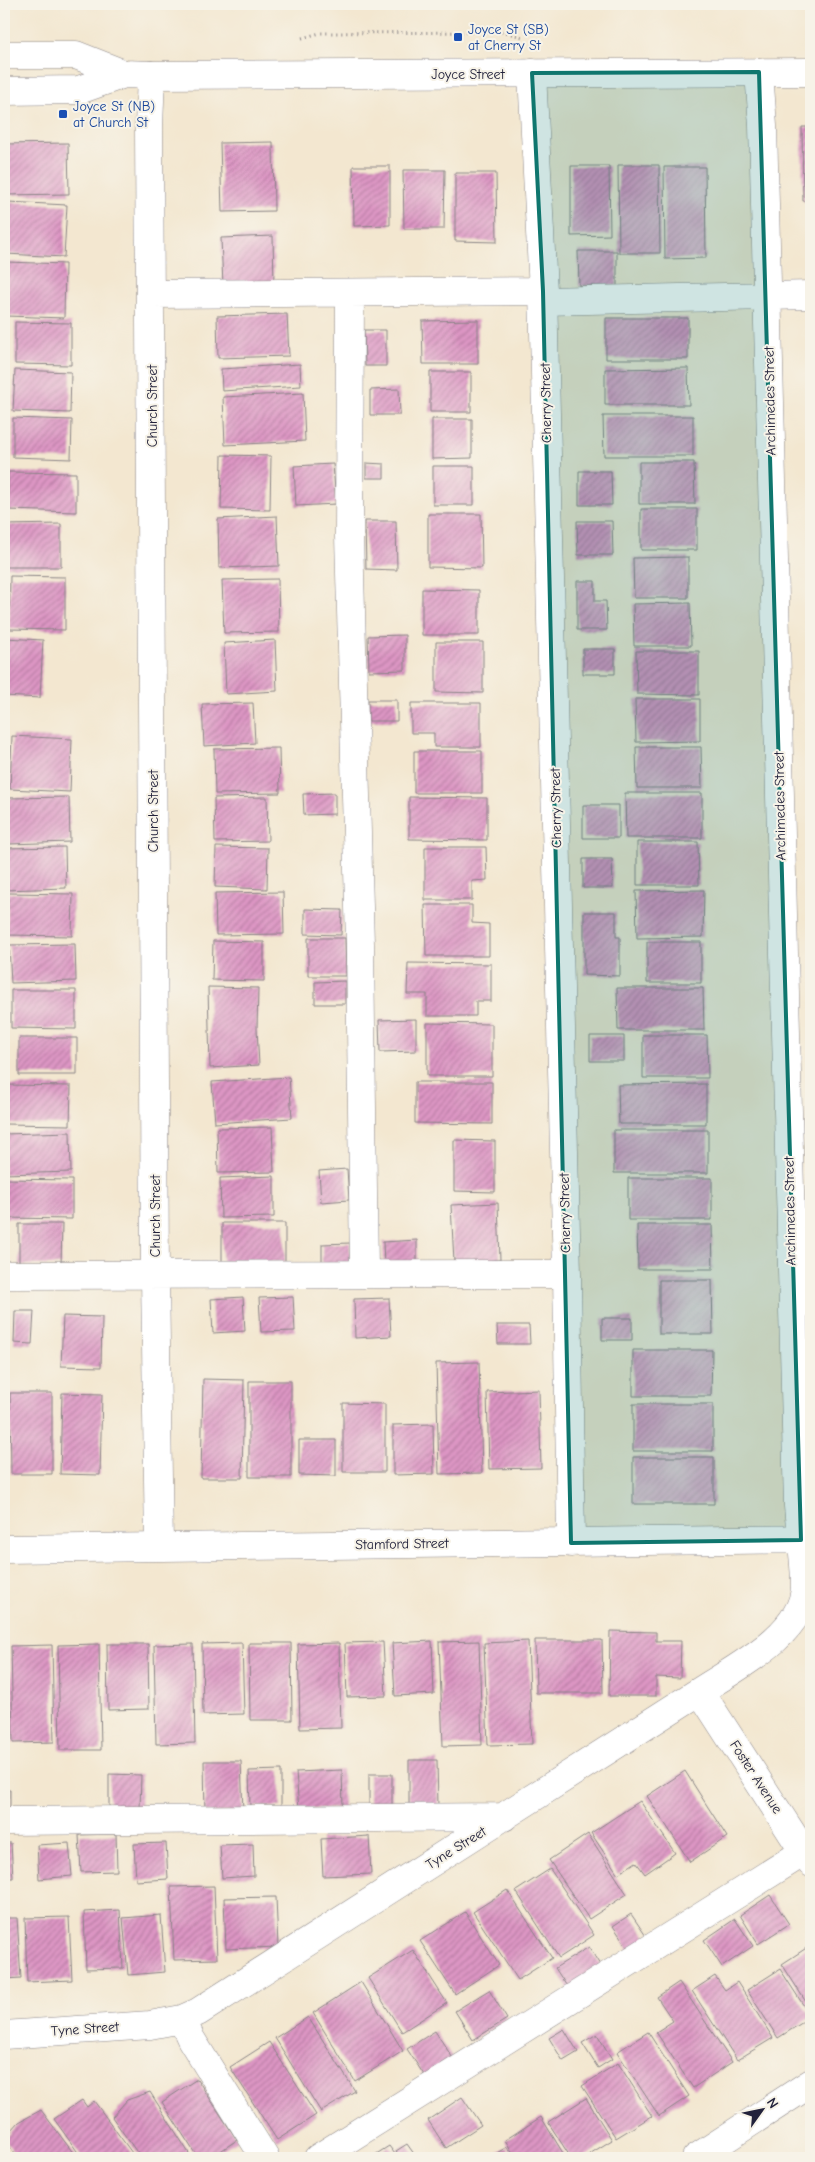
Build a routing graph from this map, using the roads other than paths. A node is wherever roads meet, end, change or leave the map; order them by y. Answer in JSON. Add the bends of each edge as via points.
{"nodes":[{"id":1,"x":4,"y":55,"type":"edge"},
{"id":2,"x":759,"y":72,"type":"junction"},
{"id":3,"x":811,"y":72,"type":"edge"},
{"id":4,"x":532,"y":73,"type":"junction"},
{"id":5,"x":124,"y":74,"type":"junction"},
{"id":6,"x":152,"y":75,"type":"junction"},
{"id":7,"x":4,"y":91,"type":"edge"},
{"id":8,"x":350,"y":293,"type":"junction"},
{"id":9,"x":151,"y":294,"type":"junction"},
{"id":10,"x":767,"y":295,"type":"junction"},
{"id":11,"x":811,"y":295,"type":"edge"},
{"id":12,"x":543,"y":296,"type":"junction"},
{"id":13,"x":364,"y":1273,"type":"junction"},
{"id":14,"x":567,"y":1274,"type":"junction"},
{"id":15,"x":4,"y":1275,"type":"edge"},
{"id":16,"x":155,"y":1276,"type":"junction"},
{"id":17,"x":806,"y":1539,"type":"edge"},
{"id":18,"x":571,"y":1543,"type":"junction"},
{"id":19,"x":159,"y":1547,"type":"junction"},
{"id":20,"x":4,"y":1548,"type":"edge"},
{"id":21,"x":700,"y":1692,"type":"junction"},
{"id":22,"x":504,"y":1817,"type":"junction"},
{"id":23,"x":4,"y":1821,"type":"edge"},
{"id":24,"x":808,"y":1858,"type":"edge"},
{"id":25,"x":182,"y":2019,"type":"junction"},
{"id":26,"x":4,"y":2035,"type":"edge"},
{"id":27,"x":811,"y":2083,"type":"edge"},
{"id":28,"x":265,"y":2158,"type":"edge"},
{"id":29,"x":318,"y":2158,"type":"edge"},
{"id":30,"x":696,"y":2158,"type":"edge"}],
"edges":[{"from":1,"to":5,"type":"street","name":"Joyce Street","via":[[76,55]]},
{"from":2,"to":3,"type":"street","name":"Joyce Street"},
{"from":2,"to":4,"type":"street","name":"Joyce Street"},
{"from":2,"to":10,"type":"street","name":"Archimedes Street"},
{"from":4,"to":6,"type":"street","name":"Joyce Street"},
{"from":4,"to":12,"type":"street","name":"Cherry Street"},
{"from":5,"to":6,"type":"street","name":"Joyce Street"},
{"from":5,"to":7,"type":"street","name":"Joyce Street","via":[[79,90]]},
{"from":6,"to":9,"type":"street","name":"Church Street","via":[[149,121]]},
{"from":8,"to":9,"type":"street"},
{"from":8,"to":12,"type":"street"},
{"from":8,"to":13,"type":"street","via":[[349,536],[360,944]]},
{"from":9,"to":16,"type":"street","name":"Church Street"},
{"from":10,"to":11,"type":"street"},
{"from":10,"to":12,"type":"street"},
{"from":10,"to":17,"type":"street","name":"Archimedes Street","via":[[798,1506]]},
{"from":12,"to":14,"type":"street","name":"Cherry Street"},
{"from":13,"to":14,"type":"street"},
{"from":13,"to":16,"type":"street"},
{"from":14,"to":18,"type":"street","name":"Cherry Street"},
{"from":15,"to":16,"type":"street"},
{"from":16,"to":19,"type":"street","name":"Church Street"},
{"from":17,"to":18,"type":"street","name":"Stamford Street"},
{"from":17,"to":21,"type":"street","name":"Tyne Street","via":[[805,1588],[789,1628]]},
{"from":18,"to":19,"type":"street","name":"Stamford Street"},
{"from":19,"to":20,"type":"street","name":"Stamford Street"},
{"from":21,"to":22,"type":"street","name":"Tyne Street"},
{"from":21,"to":24,"type":"street","name":"Foster Avenue"},
{"from":22,"to":23,"type":"street"},
{"from":22,"to":25,"type":"street","name":"Tyne Street","via":[[198,2012]]},
{"from":24,"to":29,"type":"street"},
{"from":25,"to":26,"type":"street","name":"Tyne Street","via":[[150,2025]]},
{"from":25,"to":28,"type":"street","via":[[191,2039]]},
{"from":27,"to":30,"type":"street"}]}
